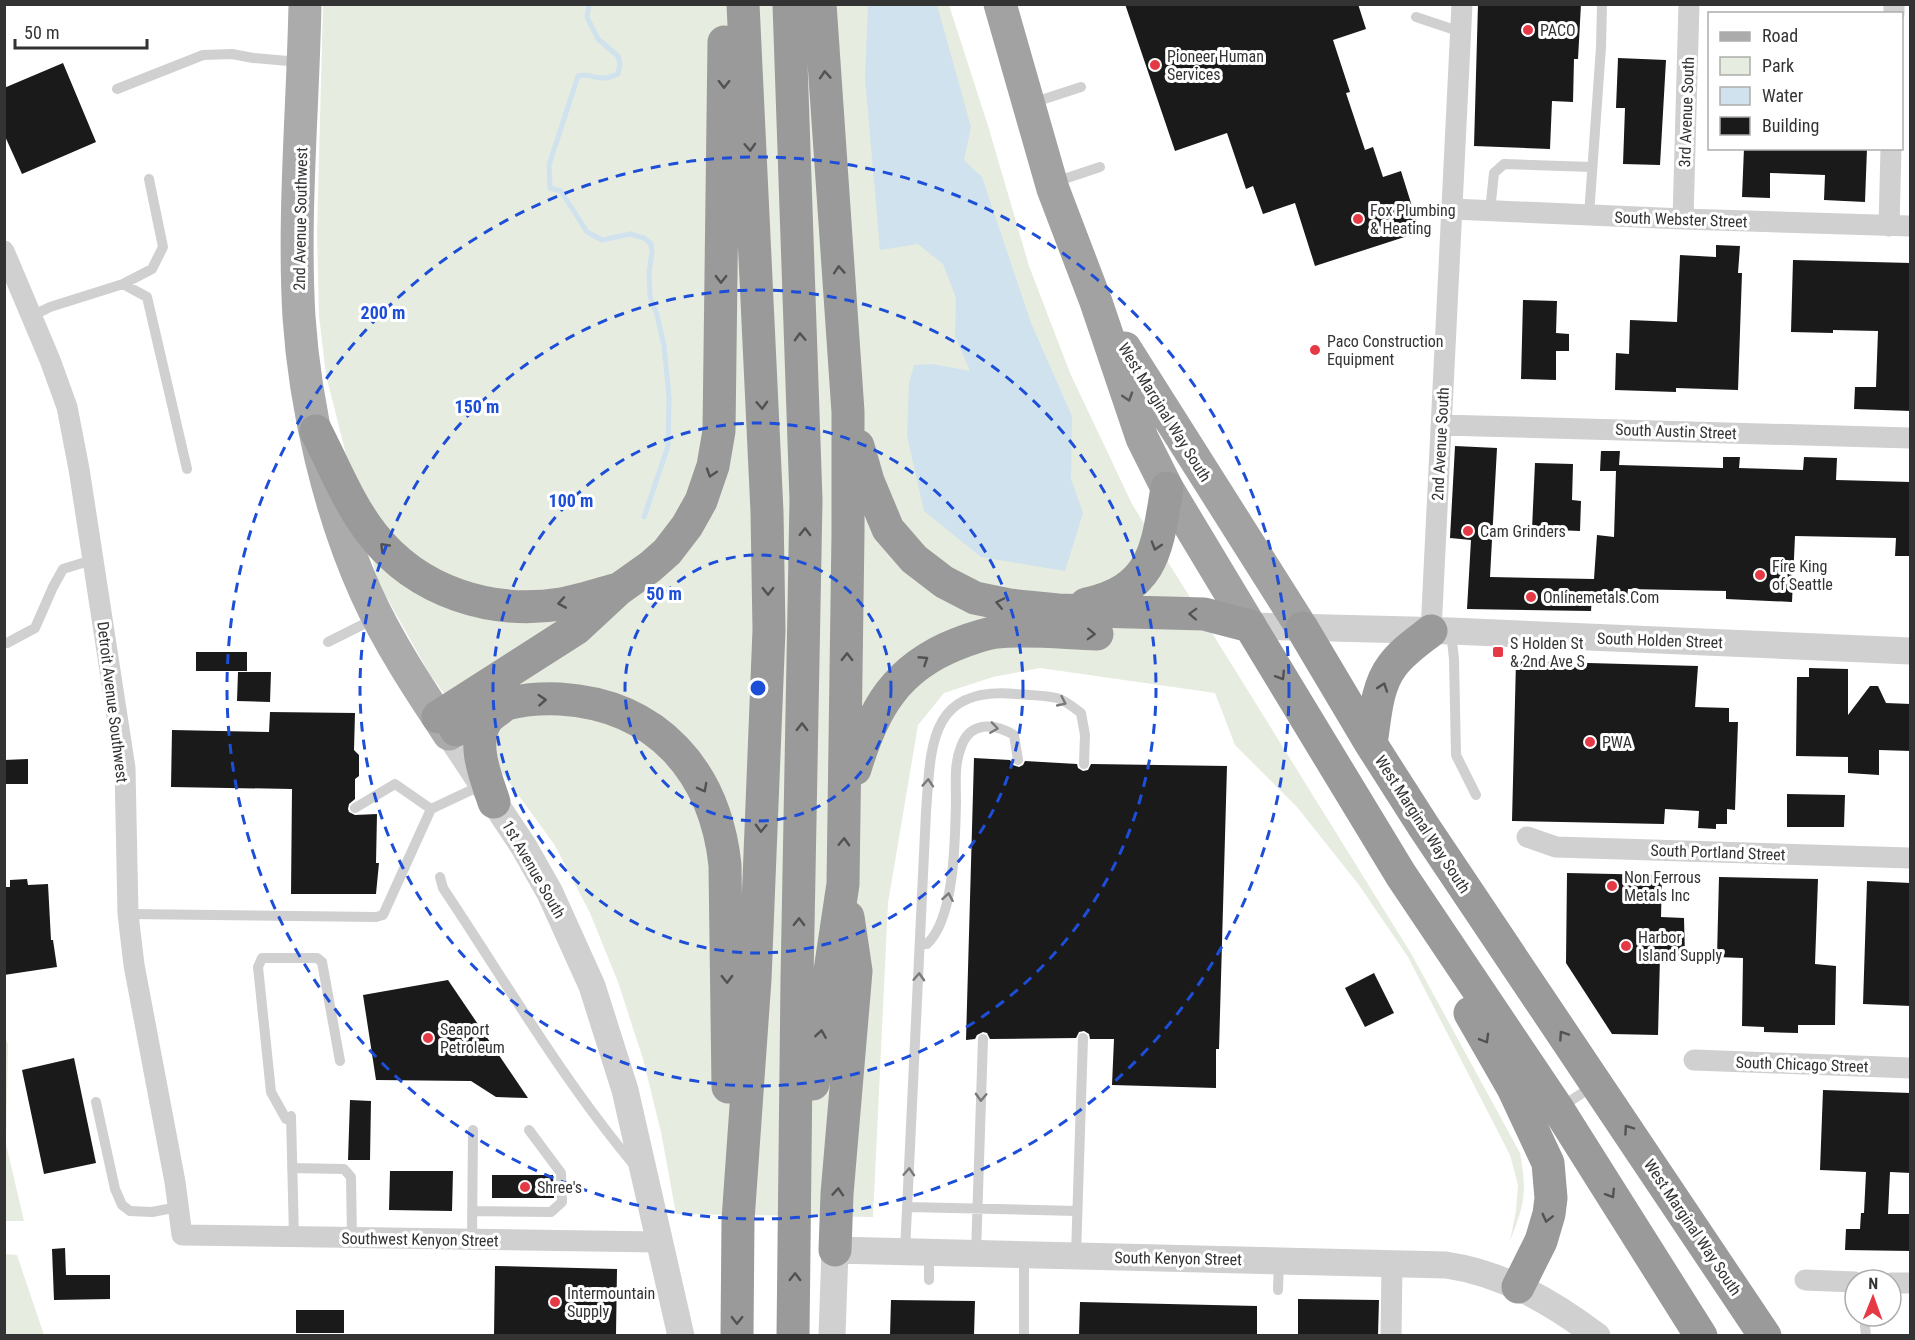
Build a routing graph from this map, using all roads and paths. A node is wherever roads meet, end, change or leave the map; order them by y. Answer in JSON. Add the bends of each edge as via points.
{"nodes":[{"id":1,"x":305,"y":4,"type":"edge"},
{"id":2,"x":724,"y":4,"type":"edge"},
{"id":3,"x":743,"y":4,"type":"edge"},
{"id":4,"x":789,"y":4,"type":"edge"},
{"id":5,"x":820,"y":4,"type":"edge"},
{"id":6,"x":1000,"y":4,"type":"edge"},
{"id":7,"x":1462,"y":4,"type":"edge"},
{"id":8,"x":1602,"y":4,"type":"edge"},
{"id":9,"x":1689,"y":4,"type":"edge"},
{"id":10,"x":1416,"y":17,"type":"dead end"},
{"id":11,"x":1461,"y":32,"type":"junction"},
{"id":12,"x":304,"y":62,"type":"junction"},
{"id":13,"x":1081,"y":87,"type":"dead end"},
{"id":14,"x":117,"y":89,"type":"dead end"},
{"id":15,"x":1029,"y":104,"type":"junction"},
{"id":16,"x":1890,"y":150,"type":"edge"},
{"id":17,"x":1592,"y":166,"type":"junction"},
{"id":18,"x":1100,"y":167,"type":"dead end"},
{"id":19,"x":149,"y":178,"type":"dead end"},
{"id":20,"x":1052,"y":183,"type":"junction"},
{"id":21,"x":1452,"y":209,"type":"junction"},
{"id":22,"x":1490,"y":211,"type":"junction"},
{"id":23,"x":1589,"y":215,"type":"junction"},
{"id":24,"x":1683,"y":219,"type":"junction"},
{"id":25,"x":1888,"y":226,"type":"junction"},
{"id":26,"x":1911,"y":226,"type":"edge"},
{"id":27,"x":4,"y":251,"type":"edge"},
{"id":28,"x":123,"y":284,"type":"junction"},
{"id":29,"x":1096,"y":302,"type":"junction"},
{"id":30,"x":32,"y":316,"type":"junction"},
{"id":31,"x":849,"y":412,"type":"junction"},
{"id":32,"x":1441,"y":425,"type":"junction"},
{"id":33,"x":316,"y":431,"type":"junction"},
{"id":34,"x":1911,"y":438,"type":"edge"},
{"id":35,"x":187,"y":470,"type":"dead end"},
{"id":36,"x":1167,"y":488,"type":"junction"},
{"id":37,"x":92,"y":560,"type":"junction"},
{"id":38,"x":619,"y":589,"type":"junction"},
{"id":39,"x":1058,"y":609,"type":"junction"},
{"id":40,"x":378,"y":617,"type":"junction"},
{"id":41,"x":1250,"y":626,"type":"junction"},
{"id":42,"x":1302,"y":628,"type":"junction"},
{"id":43,"x":1441,"y":631,"type":"junction"},
{"id":44,"x":328,"y":642,"type":"dead end"},
{"id":45,"x":7,"y":643,"type":"dead end"},
{"id":46,"x":1911,"y":651,"type":"edge"},
{"id":47,"x":505,"y":705,"type":"junction"},
{"id":48,"x":444,"y":725,"type":"junction"},
{"id":49,"x":1371,"y":744,"type":"junction"},
{"id":50,"x":1018,"y":760,"type":"dead end"},
{"id":51,"x":1084,"y":764,"type":"dead end"},
{"id":52,"x":489,"y":793,"type":"junction"},
{"id":53,"x":1476,"y":795,"type":"dead end"},
{"id":54,"x":846,"y":799,"type":"junction"},
{"id":55,"x":355,"y":808,"type":"dead end"},
{"id":56,"x":431,"y":809,"type":"junction"},
{"id":57,"x":1527,"y":837,"type":"dead end"},
{"id":58,"x":1911,"y":858,"type":"edge"},
{"id":59,"x":1401,"y":875,"type":"junction"},
{"id":60,"x":440,"y":877,"type":"dead end"},
{"id":61,"x":843,"y":884,"type":"junction"},
{"id":62,"x":128,"y":914,"type":"junction"},
{"id":63,"x":920,"y":944,"type":"junction"},
{"id":64,"x":1083,"y":1038,"type":"dead end"},
{"id":65,"x":983,"y":1039,"type":"dead end"},
{"id":66,"x":1694,"y":1060,"type":"dead end"},
{"id":67,"x":340,"y":1061,"type":"dead end"},
{"id":68,"x":1911,"y":1068,"type":"edge"},
{"id":69,"x":1595,"y":1084,"type":"junction"},
{"id":70,"x":96,"y":1102,"type":"dead end"},
{"id":71,"x":1558,"y":1109,"type":"junction"},
{"id":72,"x":472,"y":1130,"type":"dead end"},
{"id":73,"x":529,"y":1130,"type":"dead end"},
{"id":74,"x":292,"y":1168,"type":"junction"},
{"id":75,"x":646,"y":1179,"type":"junction"},
{"id":76,"x":796,"y":1195,"type":"junction"},
{"id":77,"x":178,"y":1207,"type":"junction"},
{"id":78,"x":907,"y":1207,"type":"junction"},
{"id":79,"x":977,"y":1209,"type":"junction"},
{"id":80,"x":472,"y":1211,"type":"junction"},
{"id":81,"x":1077,"y":1211,"type":"junction"},
{"id":82,"x":738,"y":1220,"type":"junction"},
{"id":83,"x":182,"y":1235,"type":"joint"},
{"id":84,"x":294,"y":1237,"type":"junction"},
{"id":85,"x":352,"y":1238,"type":"junction"},
{"id":86,"x":472,"y":1239,"type":"junction"},
{"id":87,"x":658,"y":1242,"type":"junction"},
{"id":88,"x":835,"y":1250,"type":"junction"},
{"id":89,"x":917,"y":1252,"type":"junction"},
{"id":90,"x":976,"y":1253,"type":"junction"},
{"id":91,"x":1024,"y":1254,"type":"junction"},
{"id":92,"x":1076,"y":1256,"type":"junction"},
{"id":93,"x":1279,"y":1260,"type":"junction"},
{"id":94,"x":1392,"y":1263,"type":"junction"},
{"id":95,"x":929,"y":1280,"type":"dead end"},
{"id":96,"x":1805,"y":1280,"type":"dead end"},
{"id":97,"x":1843,"y":1282,"type":"edge"},
{"id":98,"x":1518,"y":1287,"type":"junction"},
{"id":99,"x":1278,"y":1290,"type":"dead end"},
{"id":100,"x":681,"y":1335,"type":"edge"},
{"id":101,"x":737,"y":1335,"type":"edge"},
{"id":102,"x":793,"y":1335,"type":"edge"},
{"id":103,"x":832,"y":1335,"type":"edge"},
{"id":104,"x":1024,"y":1335,"type":"edge"},
{"id":105,"x":1391,"y":1335,"type":"edge"},
{"id":106,"x":1597,"y":1335,"type":"edge"},
{"id":107,"x":1701,"y":1335,"type":"edge"},
{"id":108,"x":1765,"y":1335,"type":"edge"}],
"edges":[{"from":1,"to":12,"type":"main road","name":"2nd Avenue Southwest"},
{"from":2,"to":38,"type":"highway","one_way":true,"via":[[720,431],[701,501],[687,526],[667,552]]},
{"from":3,"to":82,"type":"highway","one_way":true,"via":[[769,630],[755,979]]},
{"from":76,"to":4,"type":"highway","one_way":true,"via":[[806,500]]},
{"from":31,"to":5,"type":"highway","one_way":true},
{"from":6,"to":15,"type":"highway","name":"West Marginal Way South"},
{"from":7,"to":11,"type":"street","name":"2nd Avenue South"},
{"from":8,"to":17,"type":"lane"},
{"from":9,"to":24,"type":"street","name":"3rd Avenue South"},
{"from":10,"to":11,"type":"lane"},
{"from":11,"to":21,"type":"street","name":"2nd Avenue South"},
{"from":12,"to":14,"type":"lane","via":[[232,54],[202,55]]},
{"from":12,"to":33,"type":"main road","name":"2nd Avenue Southwest","via":[[299,317]]},
{"from":13,"to":15,"type":"lane"},
{"from":15,"to":20,"type":"highway","name":"West Marginal Way South"},
{"from":16,"to":25,"type":"street"},
{"from":17,"to":22,"type":"lane","via":[[1504,164],[1494,173]]},
{"from":17,"to":23,"type":"lane"},
{"from":18,"to":20,"type":"lane"},
{"from":19,"to":28,"type":"lane","via":[[163,247],[152,269]]},
{"from":20,"to":29,"type":"highway","name":"West Marginal Way South"},
{"from":21,"to":22,"type":"street","name":"South Webster Street"},
{"from":21,"to":32,"type":"street","name":"2nd Avenue South"},
{"from":22,"to":23,"type":"street","name":"South Webster Street"},
{"from":23,"to":24,"type":"street","name":"South Webster Street"},
{"from":24,"to":25,"type":"street","name":"South Webster Street"},
{"from":25,"to":26,"type":"street","name":"South Webster Street"},
{"from":27,"to":30,"type":"street","name":"Detroit Avenue Southwest"},
{"from":28,"to":30,"type":"lane"},
{"from":28,"to":35,"type":"lane","via":[[147,297]]},
{"from":29,"to":36,"type":"highway","name":"West Marginal Way South","one_way":true,"via":[[1142,438]]},
{"from":29,"to":42,"type":"highway","name":"West Marginal Way South"},
{"from":30,"to":37,"type":"street","name":"Detroit Avenue Southwest","via":[[67,407]]},
{"from":39,"to":31,"type":"highway","one_way":true,"via":[[975,598],[914,560],[888,529],[868,481]]},
{"from":54,"to":31,"type":"highway","one_way":true},
{"from":32,"to":34,"type":"street","name":"South Austin Street"},
{"from":32,"to":43,"type":"street","name":"2nd Avenue South"},
{"from":38,"to":33,"type":"highway","one_way":true,"via":[[561,604],[521,607],[456,596],[425,581],[373,535]]},
{"from":33,"to":40,"type":"main road","name":"1st Avenue South","via":[[342,533]]},
{"from":36,"to":39,"type":"highway","one_way":true,"via":[[1151,562],[1137,579],[1125,591],[1105,600]]},
{"from":36,"to":41,"type":"highway","name":"West Marginal Way South"},
{"from":37,"to":45,"type":"lane","via":[[63,569],[35,628]]},
{"from":37,"to":62,"type":"street","name":"Detroit Avenue Southwest","via":[[125,768]]},
{"from":38,"to":48,"type":"highway","via":[[577,628]]},
{"from":41,"to":39,"type":"highway","one_way":true,"via":[[1204,614]]},
{"from":40,"to":44,"type":"lane"},
{"from":40,"to":48,"type":"main road","name":"1st Avenue South"},
{"from":41,"to":42,"type":"street","name":"South Holden Street"},
{"from":54,"to":41,"type":"highway","one_way":true,"via":[[864,739],[879,709],[896,683],[938,652],[995,632],[1219,638]]},
{"from":41,"to":59,"type":"highway","name":"West Marginal Way South","one_way":true},
{"from":42,"to":43,"type":"street","name":"South Holden Street"},
{"from":42,"to":49,"type":"highway","name":"West Marginal Way South"},
{"from":43,"to":46,"type":"street","name":"South Holden Street"},
{"from":49,"to":43,"type":"highway","one_way":true,"via":[[1380,692],[1391,667],[1410,648]]},
{"from":43,"to":53,"type":"lane","via":[[1454,659],[1456,755]]},
{"from":47,"to":48,"type":"highway"},
{"from":47,"to":52,"type":"highway","via":[[488,718],[480,742]]},
{"from":47,"to":82,"type":"highway","one_way":true,"via":[[573,700],[629,716],[676,749],[705,791],[722,838],[725,865],[730,1209]]},
{"from":48,"to":52,"type":"street","name":"1st Avenue South"},
{"from":69,"to":49,"type":"highway","name":"West Marginal Way South","one_way":true},
{"from":63,"to":50,"type":"lane","one_way":true,"via":[[927,944],[939,928],[948,901],[957,760],[962,744],[981,726],[1001,727],[1014,735]]},
{"from":63,"to":51,"type":"lane","one_way":true,"via":[[930,760],[935,735],[948,710],[970,697],[1006,693],[1059,698],[1081,713]]},
{"from":52,"to":56,"type":"lane"},
{"from":52,"to":75,"type":"street","name":"1st Avenue South","via":[[550,893],[592,986],[625,1090]]},
{"from":61,"to":54,"type":"highway","one_way":true},
{"from":55,"to":56,"type":"lane","via":[[395,784]]},
{"from":56,"to":62,"type":"lane","via":[[383,915]]},
{"from":57,"to":58,"type":"street","name":"South Portland Street","via":[[1556,847]]},
{"from":59,"to":71,"type":"highway","name":"West Marginal Way South"},
{"from":59,"to":98,"type":"highway","one_way":true,"via":[[1445,969],[1513,1088],[1548,1163],[1549,1214],[1541,1241]]},
{"from":60,"to":75,"type":"lane","via":[[443,888],[577,1091]]},
{"from":76,"to":61,"type":"highway","one_way":true},
{"from":88,"to":61,"type":"highway","one_way":true,"via":[[856,971]]},
{"from":62,"to":77,"type":"street","name":"Detroit Avenue Southwest"},
{"from":78,"to":63,"type":"lane","one_way":true},
{"from":64,"to":81,"type":"lane"},
{"from":65,"to":79,"type":"lane","one_way":true},
{"from":66,"to":68,"type":"street","name":"South Chicago Street"},
{"from":67,"to":74,"type":"lane","via":[[322,963],[317,958],[262,958],[258,967],[271,1092],[289,1117]]},
{"from":69,"to":71,"type":"lane"},
{"from":108,"to":69,"type":"highway","name":"West Marginal Way South","one_way":true},
{"from":70,"to":77,"type":"lane","via":[[122,1205],[130,1211],[152,1212]]},
{"from":71,"to":107,"type":"highway","name":"West Marginal Way South","one_way":true},
{"from":72,"to":80,"type":"lane"},
{"from":73,"to":80,"type":"lane","via":[[561,1173],[562,1202],[551,1212]]},
{"from":74,"to":84,"type":"lane"},
{"from":74,"to":85,"type":"lane","via":[[344,1168],[351,1177]]},
{"from":75,"to":87,"type":"street","name":"1st Avenue South"},
{"from":102,"to":76,"type":"highway","one_way":true},
{"from":77,"to":83,"type":"street","name":"Detroit Avenue Southwest"},
{"from":78,"to":79,"type":"lane"},
{"from":78,"to":89,"type":"lane"},
{"from":79,"to":81,"type":"lane"},
{"from":79,"to":90,"type":"lane"},
{"from":80,"to":86,"type":"lane"},
{"from":81,"to":92,"type":"lane"},
{"from":82,"to":101,"type":"highway","one_way":true},
{"from":83,"to":84,"type":"street","name":"Southwest Kenyon Street"},
{"from":84,"to":85,"type":"street","name":"Southwest Kenyon Street"},
{"from":85,"to":86,"type":"street","name":"Southwest Kenyon Street"},
{"from":86,"to":87,"type":"street","name":"Southwest Kenyon Street"},
{"from":87,"to":100,"type":"street","name":"1st Avenue South"},
{"from":88,"to":89,"type":"street","name":"South Kenyon Street"},
{"from":88,"to":103,"type":"street"},
{"from":89,"to":90,"type":"street","name":"South Kenyon Street"},
{"from":89,"to":95,"type":"lane"},
{"from":90,"to":91,"type":"street","name":"South Kenyon Street"},
{"from":91,"to":92,"type":"street","name":"South Kenyon Street"},
{"from":91,"to":104,"type":"lane"},
{"from":92,"to":93,"type":"street","name":"South Kenyon Street"},
{"from":93,"to":94,"type":"street","name":"South Kenyon Street"},
{"from":93,"to":99,"type":"lane"},
{"from":94,"to":98,"type":"street","name":"South Kenyon Street","via":[[1465,1268]]},
{"from":94,"to":105,"type":"street"},
{"from":96,"to":97,"type":"street"},
{"from":98,"to":106,"type":"street","name":"South Kenyon Street"}]}
